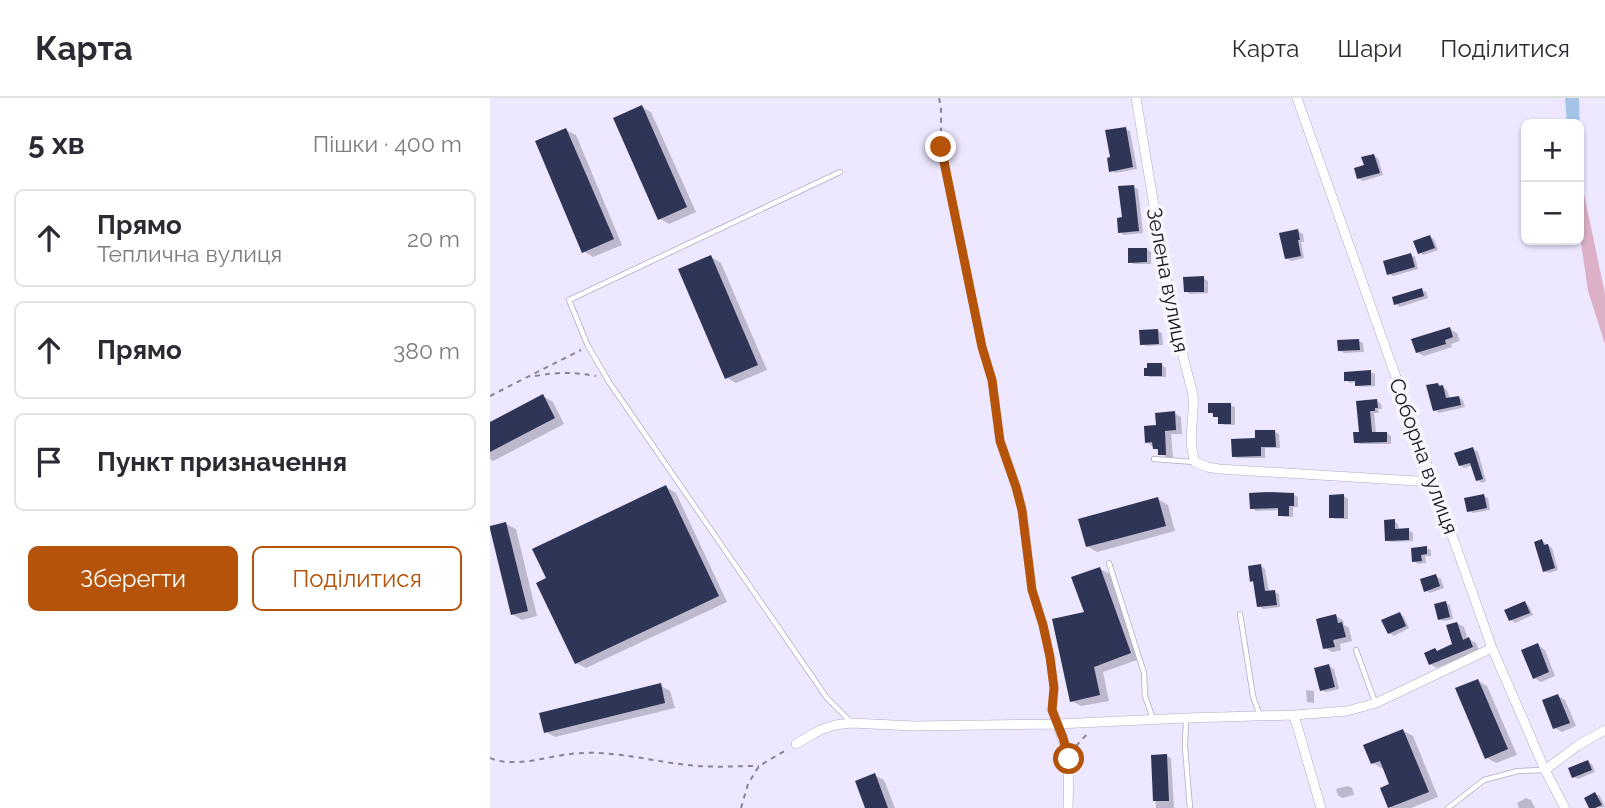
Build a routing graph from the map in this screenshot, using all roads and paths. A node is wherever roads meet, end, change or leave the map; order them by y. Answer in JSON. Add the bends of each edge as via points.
{"nodes":[{"id":1,"x":939,"y":98,"type":"edge"},
{"id":2,"x":1136,"y":98,"type":"edge"},
{"id":3,"x":1297,"y":98,"type":"edge"},
{"id":4,"x":840,"y":172,"type":"dead end"},
{"id":5,"x":588,"y":346,"type":"junction"},
{"id":6,"x":531,"y":376,"type":"junction"},
{"id":7,"x":609,"y":382,"type":"junction"},
{"id":8,"x":490,"y":396,"type":"edge"},
{"id":9,"x":1154,"y":459,"type":"dead end"},
{"id":10,"x":1195,"y":462,"type":"junction"},
{"id":11,"x":1432,"y":480,"type":"junction"},
{"id":12,"x":1109,"y":563,"type":"dead end"},
{"id":13,"x":1240,"y":614,"type":"dead end"},
{"id":14,"x":1492,"y":648,"type":"junction"},
{"id":15,"x":1356,"y":650,"type":"dead end"},
{"id":16,"x":1376,"y":703,"type":"junction"},
{"id":17,"x":1294,"y":715,"type":"junction"},
{"id":18,"x":1260,"y":716,"type":"junction"},
{"id":19,"x":1186,"y":718,"type":"junction"},
{"id":20,"x":1153,"y":720,"type":"junction"},
{"id":21,"x":851,"y":723,"type":"junction"},
{"id":22,"x":1104,"y":723,"type":"junction"},
{"id":23,"x":1057,"y":724,"type":"junction"},
{"id":24,"x":1605,"y":730,"type":"edge"},
{"id":25,"x":796,"y":744,"type":"joint"},
{"id":26,"x":490,"y":758,"type":"edge"},
{"id":27,"x":1069,"y":759,"type":"junction"},
{"id":28,"x":759,"y":766,"type":"junction"},
{"id":29,"x":1545,"y":770,"type":"junction"},
{"id":30,"x":741,"y":808,"type":"edge"},
{"id":31,"x":1068,"y":808,"type":"edge"},
{"id":32,"x":1190,"y":808,"type":"edge"},
{"id":33,"x":1321,"y":808,"type":"edge"},
{"id":34,"x":1448,"y":808,"type":"edge"},
{"id":35,"x":1565,"y":808,"type":"edge"}],
"edges":[{"from":1,"to":23,"type":"path","via":[[941,147],[992,380],[1000,441],[1022,510],[1032,590],[1050,657],[1052,710]]},
{"from":2,"to":10,"type":"street","name":"Зелена вулиця","via":[[1172,313],[1193,395],[1190,440]]},
{"from":3,"to":11,"type":"street","name":"Соборна вулиця"},
{"from":4,"to":5,"type":"lane","via":[[569,300]]},
{"from":5,"to":6,"type":"path"},
{"from":5,"to":7,"type":"lane"},
{"from":6,"to":7,"type":"path","via":[[572,372]]},
{"from":6,"to":8,"type":"path"},
{"from":7,"to":21,"type":"lane","via":[[827,698]]},
{"from":9,"to":10,"type":"lane"},
{"from":10,"to":11,"type":"street","via":[[1219,468]]},
{"from":11,"to":14,"type":"street","name":"Соборна вулиця"},
{"from":12,"to":20,"type":"lane"},
{"from":13,"to":18,"type":"lane"},
{"from":14,"to":16,"type":"street"},
{"from":14,"to":29,"type":"street","name":"Соборна вулиця"},
{"from":15,"to":16,"type":"lane"},
{"from":16,"to":17,"type":"street","via":[[1347,711]]},
{"from":17,"to":18,"type":"street"},
{"from":17,"to":33,"type":"street"},
{"from":18,"to":19,"type":"street"},
{"from":19,"to":20,"type":"street"},
{"from":19,"to":32,"type":"lane"},
{"from":20,"to":22,"type":"street"},
{"from":21,"to":23,"type":"street"},
{"from":21,"to":25,"type":"street","via":[[820,730]]},
{"from":22,"to":23,"type":"street"},
{"from":22,"to":27,"type":"path","via":[[1082,740]]},
{"from":23,"to":27,"type":"street"},
{"from":24,"to":29,"type":"street"},
{"from":25,"to":28,"type":"path"},
{"from":26,"to":28,"type":"path","via":[[513,762],[594,752],[708,767]]},
{"from":27,"to":31,"type":"street"},
{"from":28,"to":30,"type":"path"},
{"from":29,"to":34,"type":"lane","via":[[1484,780]]},
{"from":29,"to":35,"type":"street","name":"Соборна вулиця"}]}
